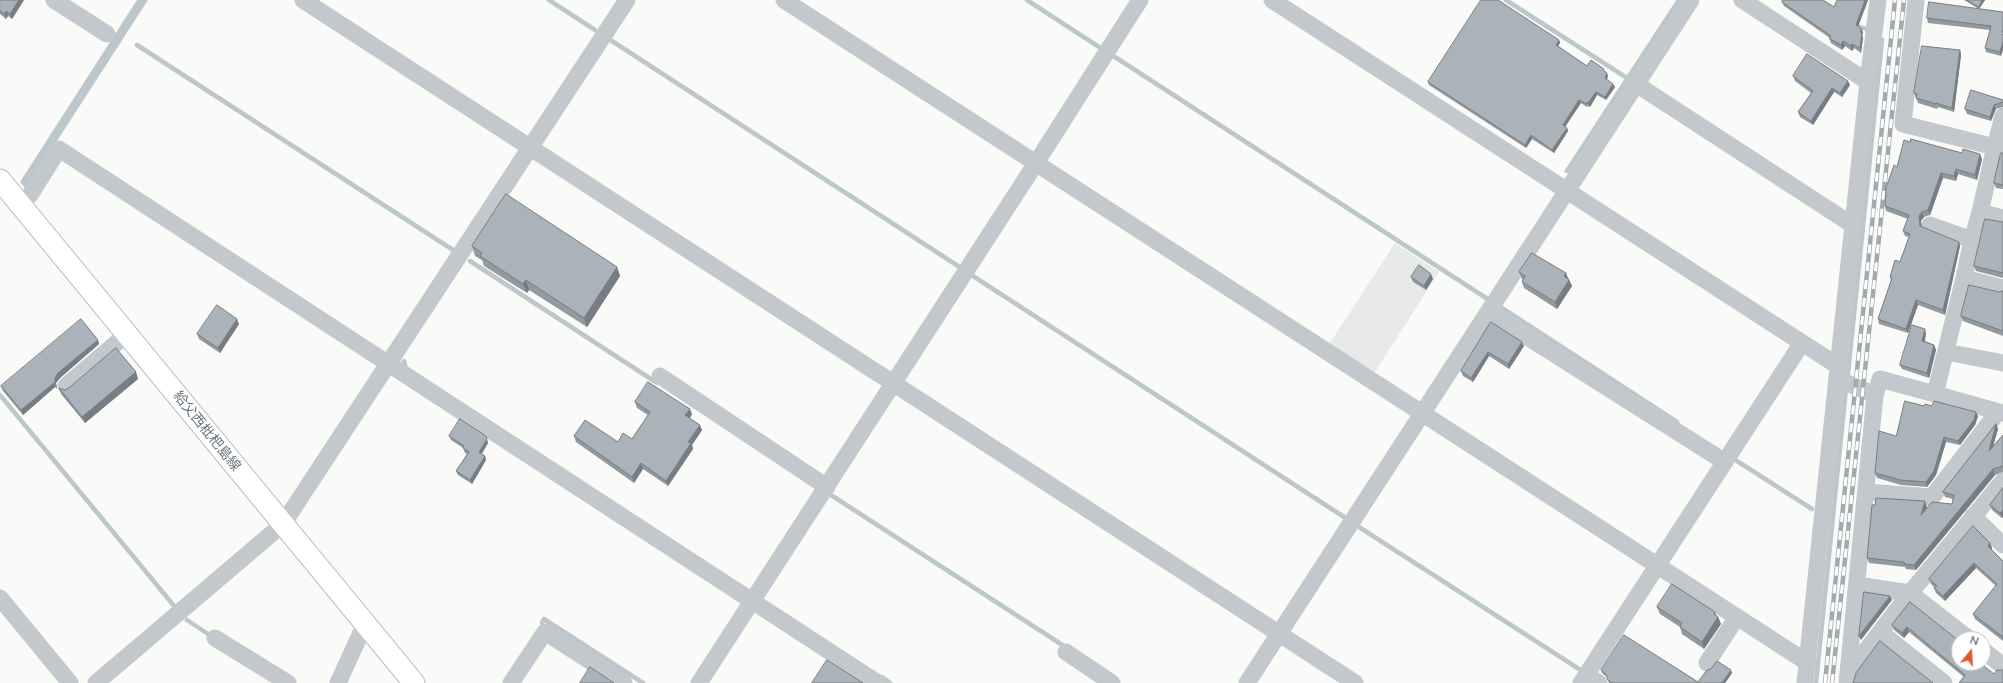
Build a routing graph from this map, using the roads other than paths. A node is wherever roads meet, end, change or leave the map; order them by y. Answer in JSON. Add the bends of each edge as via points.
{"nodes":[{"id":1,"x":54,"y":0,"type":"edge"},
{"id":2,"x":303,"y":0,"type":"edge"},
{"id":3,"x":627,"y":0,"type":"edge"},
{"id":4,"x":784,"y":0,"type":"edge"},
{"id":5,"x":1140,"y":0,"type":"edge"},
{"id":6,"x":1272,"y":0,"type":"edge"},
{"id":7,"x":1691,"y":0,"type":"edge"},
{"id":8,"x":1742,"y":0,"type":"edge"},
{"id":9,"x":1878,"y":0,"type":"edge"},
{"id":10,"x":1916,"y":0,"type":"edge"},
{"id":11,"x":107,"y":34,"type":"dead end"},
{"id":12,"x":1868,"y":82,"type":"junction"},
{"id":13,"x":1636,"y":84,"type":"junction"},
{"id":14,"x":2003,"y":116,"type":"edge"},
{"id":15,"x":1999,"y":147,"type":"edge"},
{"id":16,"x":531,"y":149,"type":"junction"},
{"id":17,"x":1036,"y":163,"type":"junction"},
{"id":18,"x":0,"y":180,"type":"edge"},
{"id":19,"x":1567,"y":191,"type":"junction"},
{"id":20,"x":20,"y":204,"type":"junction"},
{"id":21,"x":1980,"y":212,"type":"junction"},
{"id":22,"x":2003,"y":218,"type":"edge"},
{"id":23,"x":1930,"y":225,"type":"dead end"},
{"id":24,"x":1854,"y":226,"type":"junction"},
{"id":25,"x":1972,"y":240,"type":"junction"},
{"id":26,"x":1964,"y":278,"type":"junction"},
{"id":27,"x":2003,"y":288,"type":"edge"},
{"id":28,"x":1488,"y":312,"type":"junction"},
{"id":29,"x":127,"y":334,"type":"junction"},
{"id":30,"x":1802,"y":343,"type":"junction"},
{"id":31,"x":1946,"y":352,"type":"junction"},
{"id":32,"x":2003,"y":363,"type":"edge"},
{"id":33,"x":390,"y":364,"type":"junction"},
{"id":34,"x":1838,"y":373,"type":"junction"},
{"id":35,"x":660,"y":376,"type":"dead end"},
{"id":36,"x":894,"y":383,"type":"junction"},
{"id":37,"x":66,"y":386,"type":"dead end"},
{"id":38,"x":1935,"y":394,"type":"junction"},
{"id":39,"x":1876,"y":395,"type":"junction"},
{"id":40,"x":2001,"y":412,"type":"edge"},
{"id":41,"x":1422,"y":414,"type":"junction"},
{"id":42,"x":1725,"y":462,"type":"junction"},
{"id":43,"x":2003,"y":481,"type":"edge"},
{"id":44,"x":826,"y":486,"type":"junction"},
{"id":45,"x":1866,"y":492,"type":"junction"},
{"id":46,"x":1973,"y":516,"type":"junction"},
{"id":47,"x":283,"y":524,"type":"junction"},
{"id":48,"x":2003,"y":545,"type":"edge"},
{"id":49,"x":1658,"y":565,"type":"junction"},
{"id":50,"x":1857,"y":585,"type":"junction"},
{"id":51,"x":1910,"y":593,"type":"junction"},
{"id":52,"x":0,"y":598,"type":"edge"},
{"id":53,"x":752,"y":602,"type":"junction"},
{"id":54,"x":1737,"y":617,"type":"junction"},
{"id":55,"x":365,"y":624,"type":"junction"},
{"id":56,"x":1959,"y":631,"type":"edge"},
{"id":57,"x":1880,"y":632,"type":"junction"},
{"id":58,"x":1279,"y":634,"type":"junction"},
{"id":59,"x":215,"y":638,"type":"dead end"},
{"id":60,"x":1066,"y":652,"type":"dead end"},
{"id":61,"x":1991,"y":656,"type":"edge"},
{"id":62,"x":1707,"y":662,"type":"dead end"},
{"id":63,"x":1808,"y":663,"type":"junction"},
{"id":64,"x":2003,"y":666,"type":"edge"},
{"id":65,"x":1847,"y":679,"type":"edge"},
{"id":66,"x":1589,"y":680,"type":"edge"},
{"id":67,"x":70,"y":683,"type":"edge"},
{"id":68,"x":96,"y":683,"type":"edge"},
{"id":69,"x":288,"y":683,"type":"edge"},
{"id":70,"x":338,"y":683,"type":"edge"},
{"id":71,"x":414,"y":683,"type":"edge"},
{"id":72,"x":511,"y":683,"type":"edge"},
{"id":73,"x":624,"y":683,"type":"edge"},
{"id":74,"x":699,"y":683,"type":"edge"},
{"id":75,"x":878,"y":683,"type":"edge"},
{"id":76,"x":1112,"y":683,"type":"edge"},
{"id":77,"x":1247,"y":683,"type":"edge"},
{"id":78,"x":1355,"y":683,"type":"edge"},
{"id":79,"x":1806,"y":683,"type":"edge"},
{"id":80,"x":1944,"y":683,"type":"edge"}],
"edges":[{"from":1,"to":11,"type":"street"},
{"from":2,"to":16,"type":"street"},
{"from":3,"to":16,"type":"street"},
{"from":4,"to":17,"type":"street"},
{"from":5,"to":17,"type":"street"},
{"from":6,"to":19,"type":"street"},
{"from":7,"to":13,"type":"street"},
{"from":8,"to":12,"type":"street"},
{"from":9,"to":12,"type":"street"},
{"from":10,"to":15,"type":"street","via":[[1903,124]]},
{"from":12,"to":24,"type":"street"},
{"from":13,"to":19,"type":"street"},
{"from":13,"to":24,"type":"street"},
{"from":14,"to":15,"type":"street"},
{"from":15,"to":21,"type":"street"},
{"from":16,"to":33,"type":"street"},
{"from":16,"to":36,"type":"street"},
{"from":17,"to":36,"type":"street"},
{"from":17,"to":41,"type":"street"},
{"from":18,"to":20,"type":"main road","name":"給父西枇杷島線"},
{"from":19,"to":28,"type":"street"},
{"from":19,"to":30,"type":"street"},
{"from":20,"to":29,"type":"main road","name":"給父西枇杷島線"},
{"from":20,"to":33,"type":"street","via":[[30,195],[59,149]]},
{"from":21,"to":22,"type":"street"},
{"from":21,"to":25,"type":"street"},
{"from":23,"to":25,"type":"street"},
{"from":24,"to":34,"type":"street"},
{"from":25,"to":26,"type":"street"},
{"from":26,"to":27,"type":"street"},
{"from":26,"to":31,"type":"street"},
{"from":28,"to":41,"type":"street"},
{"from":28,"to":42,"type":"street"},
{"from":29,"to":37,"type":"street"},
{"from":29,"to":47,"type":"main road","name":"給父西枇杷島線"},
{"from":30,"to":34,"type":"street"},
{"from":30,"to":42,"type":"street"},
{"from":31,"to":32,"type":"street"},
{"from":31,"to":38,"type":"street"},
{"from":33,"to":47,"type":"street"},
{"from":33,"to":53,"type":"street"},
{"from":34,"to":39,"type":"street"},
{"from":34,"to":63,"type":"street"},
{"from":35,"to":44,"type":"street"},
{"from":36,"to":44,"type":"street"},
{"from":36,"to":58,"type":"street"},
{"from":38,"to":39,"type":"street","via":[[1880,379]]},
{"from":38,"to":40,"type":"street"},
{"from":39,"to":45,"type":"street"},
{"from":40,"to":45,"type":"street","via":[[1932,497]]},
{"from":41,"to":49,"type":"street"},
{"from":41,"to":58,"type":"street"},
{"from":42,"to":49,"type":"street"},
{"from":43,"to":46,"type":"street"},
{"from":44,"to":53,"type":"street"},
{"from":45,"to":50,"type":"street"},
{"from":46,"to":48,"type":"street"},
{"from":46,"to":51,"type":"street"},
{"from":47,"to":55,"type":"main road","name":"給父西枇杷島線"},
{"from":47,"to":68,"type":"street"},
{"from":49,"to":54,"type":"street"},
{"from":49,"to":66,"type":"street"},
{"from":50,"to":51,"type":"street"},
{"from":50,"to":65,"type":"street"},
{"from":51,"to":56,"type":"street"},
{"from":51,"to":57,"type":"street"},
{"from":52,"to":67,"type":"street"},
{"from":53,"to":74,"type":"street"},
{"from":53,"to":75,"type":"street"},
{"from":54,"to":62,"type":"street"},
{"from":54,"to":63,"type":"street"},
{"from":55,"to":70,"type":"street"},
{"from":55,"to":71,"type":"main road","name":"給父西枇杷島線"},
{"from":57,"to":65,"type":"street"},
{"from":57,"to":80,"type":"street"},
{"from":58,"to":77,"type":"street"},
{"from":58,"to":78,"type":"street"},
{"from":59,"to":69,"type":"street"},
{"from":60,"to":76,"type":"street"},
{"from":61,"to":64,"type":"street"},
{"from":63,"to":79,"type":"street"},
{"from":72,"to":73,"type":"street","via":[[545,632]]}]}
